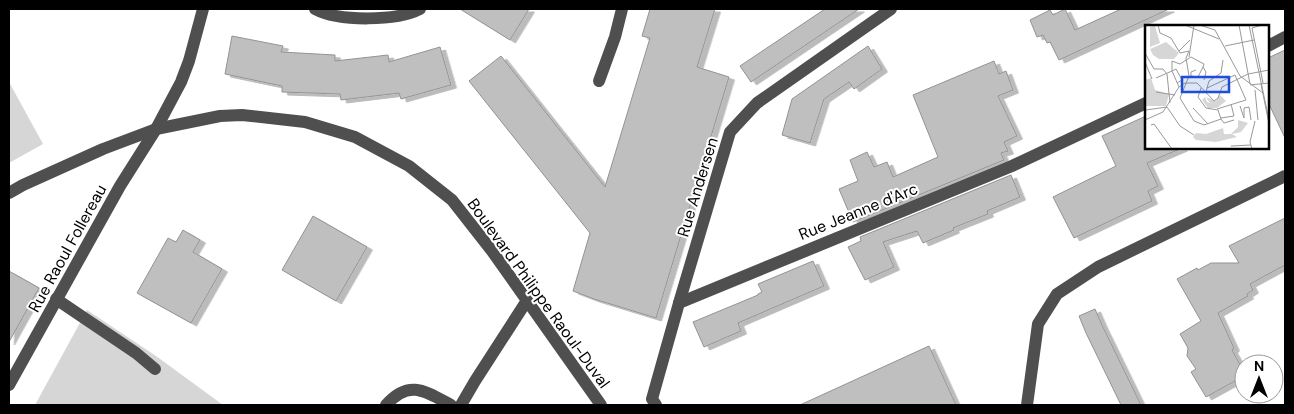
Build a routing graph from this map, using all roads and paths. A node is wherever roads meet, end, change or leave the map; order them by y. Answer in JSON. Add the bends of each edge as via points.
{"nodes":[{"id":1,"x":203,"y":9,"type":"edge"},
{"id":2,"x":316,"y":9,"type":"edge"},
{"id":3,"x":420,"y":9,"type":"edge"},
{"id":4,"x":622,"y":9,"type":"edge"},
{"id":5,"x":891,"y":9,"type":"edge"},
{"id":6,"x":1285,"y":38,"type":"edge"},
{"id":7,"x":1269,"y":46,"type":"edge"},
{"id":8,"x":599,"y":81,"type":"dead end"},
{"id":9,"x":1145,"y":103,"type":"edge"},
{"id":10,"x":156,"y":129,"type":"junction"},
{"id":11,"x":1285,"y":176,"type":"edge"},
{"id":12,"x":9,"y":193,"type":"edge"},
{"id":13,"x":56,"y":299,"type":"junction"},
{"id":14,"x":526,"y":302,"type":"junction"},
{"id":15,"x":679,"y":303,"type":"junction"},
{"id":16,"x":155,"y":370,"type":"dead end"},
{"id":17,"x":9,"y":385,"type":"edge"},
{"id":18,"x":386,"y":405,"type":"edge"},
{"id":19,"x":451,"y":405,"type":"edge"},
{"id":20,"x":461,"y":405,"type":"edge"},
{"id":21,"x":601,"y":405,"type":"edge"},
{"id":22,"x":656,"y":405,"type":"edge"},
{"id":23,"x":1027,"y":405,"type":"edge"}],
"edges":[{"from":1,"to":10,"type":"street","name":"Rue Raoul Follereau","via":[[189,61]]},
{"from":2,"to":3,"type":"street","via":[[353,18],[396,16]]},
{"from":4,"to":8,"type":"street"},
{"from":5,"to":15,"type":"street","name":"Rue Andersen","via":[[757,103],[730,132]]},
{"from":6,"to":7,"type":"street"},
{"from":9,"to":15,"type":"street","name":"Rue Jeanne d'Arc","via":[[1012,166]]},
{"from":10,"to":12,"type":"street","name":"Boulevard Philippe Raoul-Duval","via":[[103,149]]},
{"from":10,"to":13,"type":"street","name":"Rue Raoul Follereau"},
{"from":10,"to":14,"type":"street","name":"Boulevard Philippe Raoul-Duval","via":[[220,116],[242,116],[305,122],[355,137],[409,166],[452,200]]},
{"from":11,"to":23,"type":"street","via":[[1098,266],[1057,294],[1038,324]]},
{"from":13,"to":16,"type":"street","via":[[136,352]]},
{"from":13,"to":17,"type":"street","name":"Rue Raoul Follereau"},
{"from":14,"to":20,"type":"street"},
{"from":14,"to":21,"type":"street","name":"Boulevard Philippe Raoul-Duval"},
{"from":15,"to":22,"type":"street","via":[[652,399]]},
{"from":18,"to":19,"type":"street","via":[[395,395],[408,390],[425,391]]}]}
